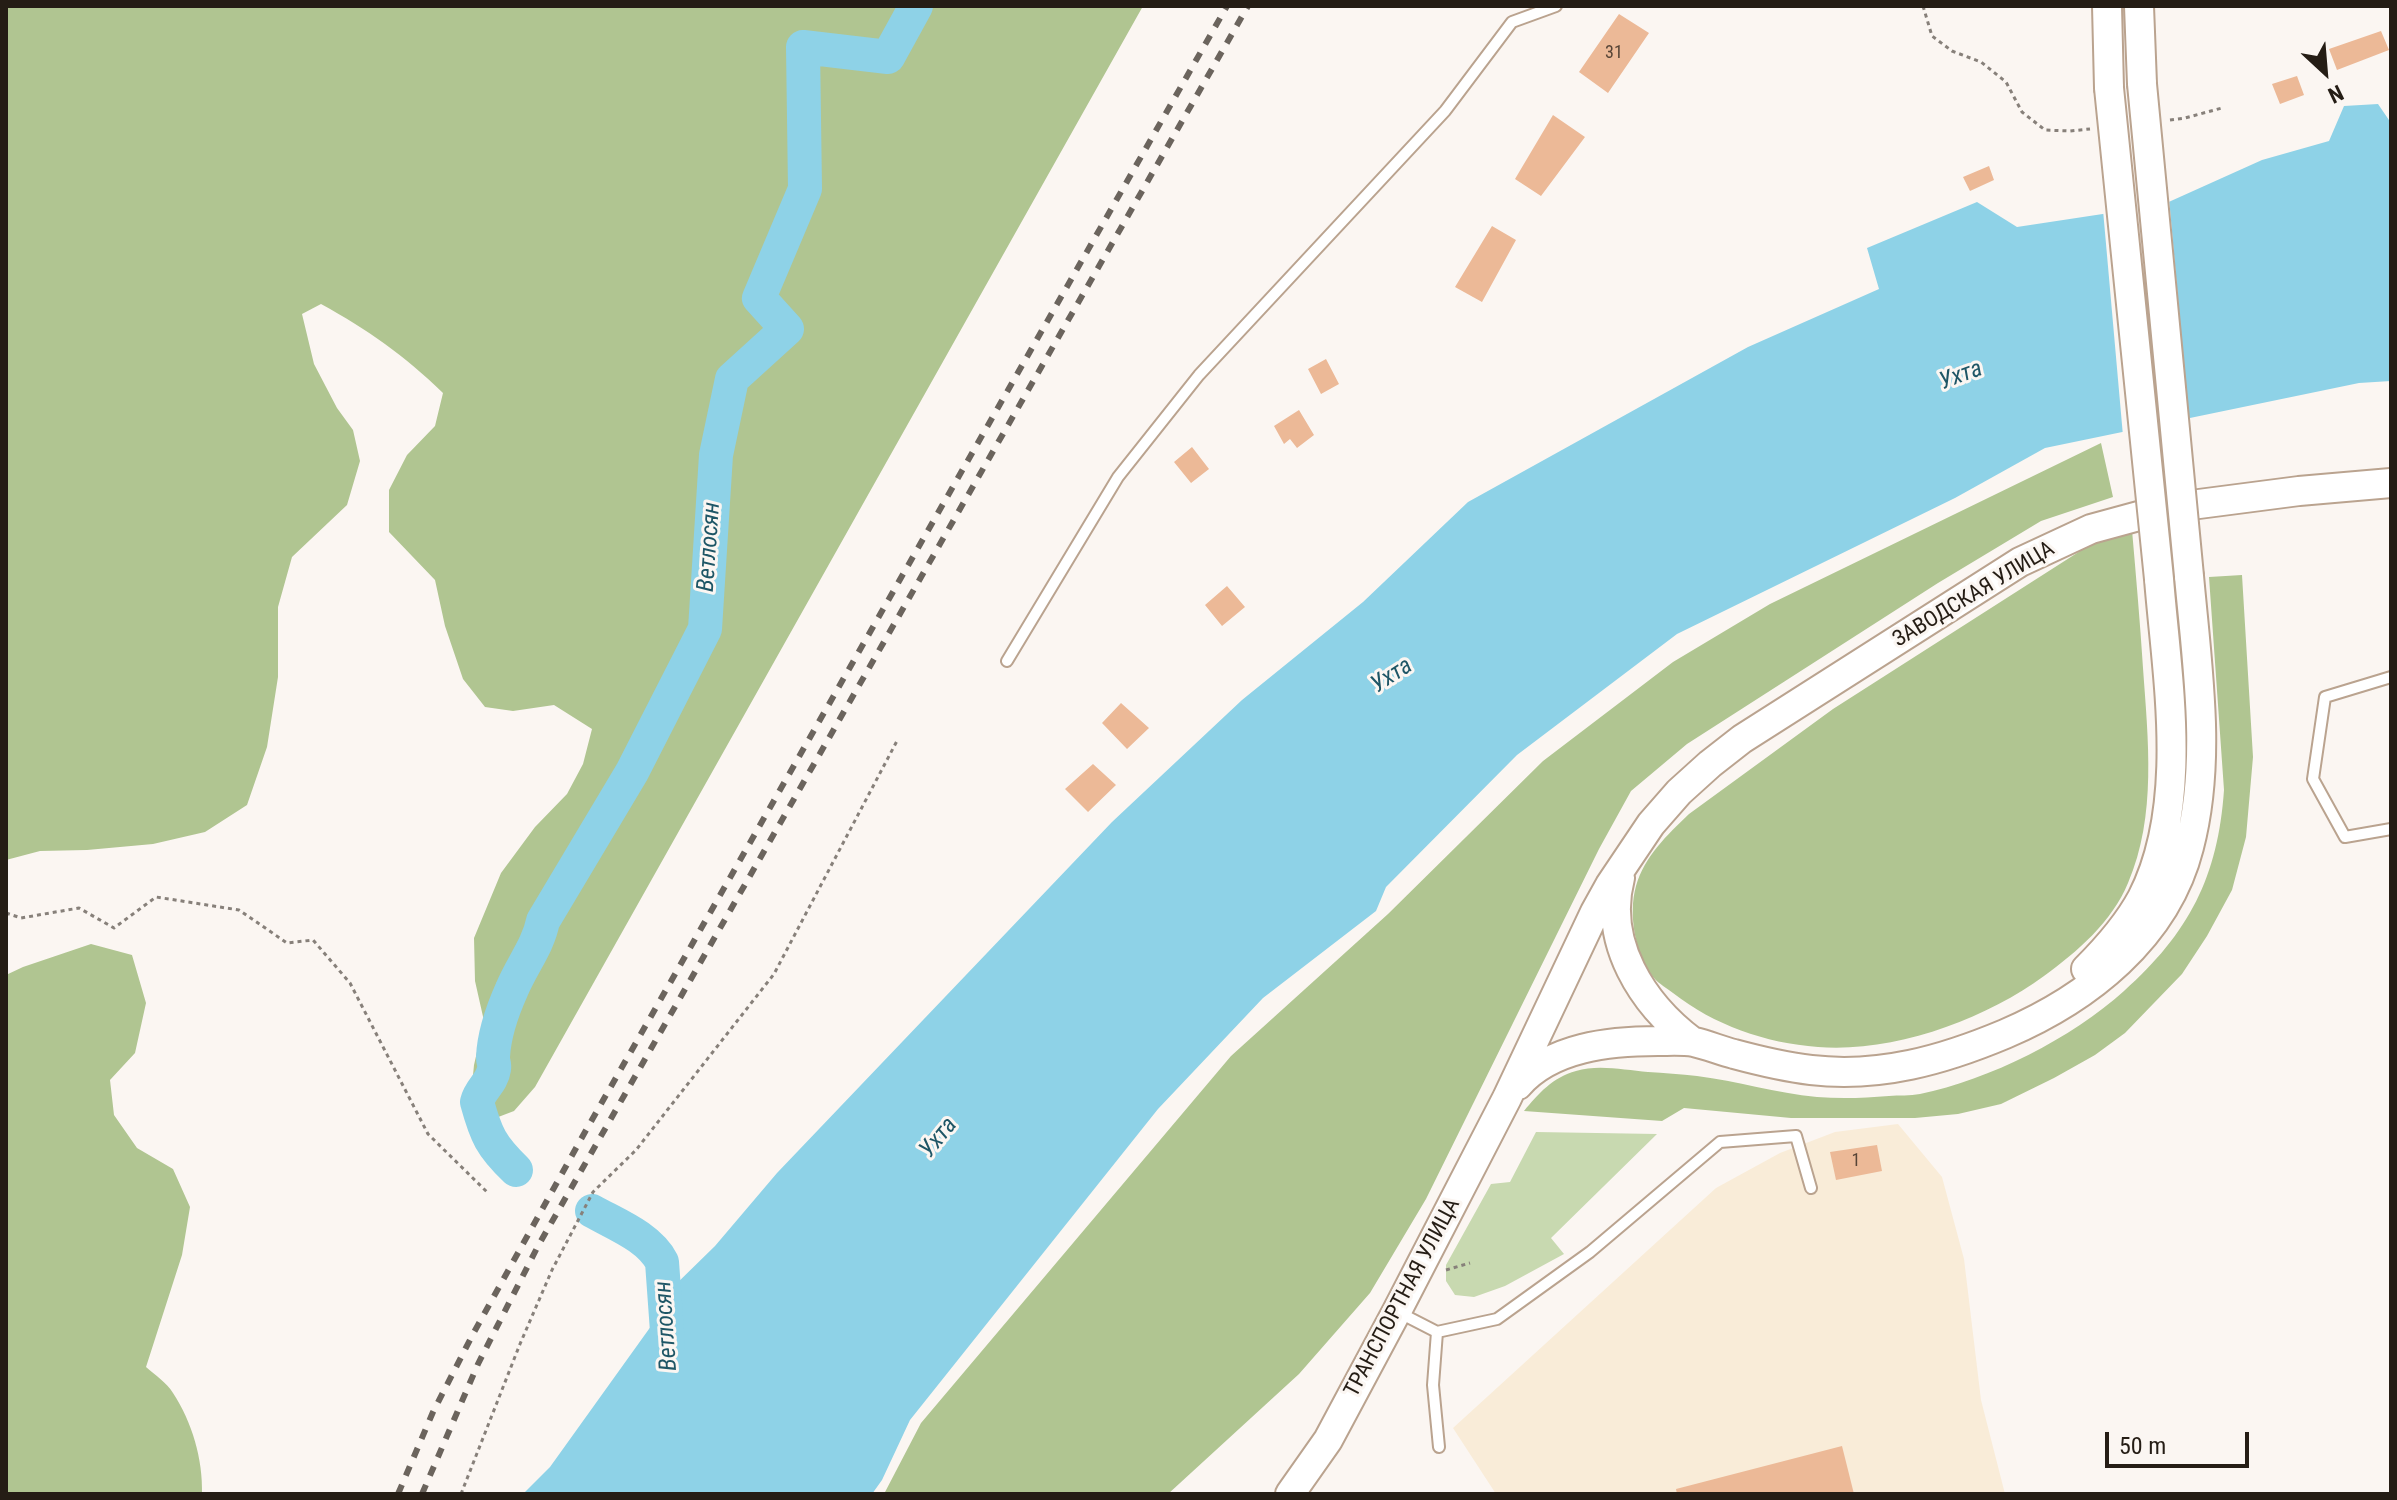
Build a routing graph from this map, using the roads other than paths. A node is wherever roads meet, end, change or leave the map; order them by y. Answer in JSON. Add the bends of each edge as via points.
{"nodes":[{"id":1,"x":1556,"y":6,"type":"edge"},
{"id":2,"x":2107,"y":6,"type":"edge"},
{"id":3,"x":2139,"y":6,"type":"edge"},
{"id":4,"x":2391,"y":483,"type":"edge"},
{"id":5,"x":1007,"y":661,"type":"dead end"},
{"id":6,"x":2391,"y":677,"type":"edge"},
{"id":7,"x":2391,"y":829,"type":"edge"},
{"id":8,"x":1628,"y":858,"type":"junction"},
{"id":9,"x":1693,"y":1042,"type":"junction"},
{"id":10,"x":1985,"y":1042,"type":"junction"},
{"id":11,"x":1507,"y":1098,"type":"junction"},
{"id":12,"x":1811,"y":1188,"type":"dead end"},
{"id":13,"x":1397,"y":1311,"type":"junction"},
{"id":14,"x":1437,"y":1332,"type":"junction"},
{"id":15,"x":1439,"y":1447,"type":"dead end"},
{"id":16,"x":1290,"y":1494,"type":"edge"}],
"edges":[{"from":1,"to":5,"type":"lane","via":[[1512,22],[1445,111],[1199,375],[1118,477]]},
{"from":2,"to":10,"type":"street","bridge":true,"via":[[2109,88],[2169,701],[2165,821],[2148,883],[2125,924],[2083,971],[2024,1020]]},
{"from":3,"to":10,"type":"street","bridge":true,"via":[[2199,701],[2193,830],[2170,897],[2142,938],[2094,983],[2038,1018]]},
{"from":4,"to":8,"type":"street","name":"ЗАВОДСКАЯ УЛИЦА","via":[[2168,508],[2056,544],[1742,739],[1679,792]]},
{"from":6,"to":7,"type":"lane","via":[[2325,697],[2313,779],[2345,837]]},
{"from":8,"to":9,"type":"street","via":[[1614,909],[1622,950],[1657,1009]]},
{"from":8,"to":11,"type":"street","via":[[1595,912]]},
{"from":9,"to":10,"type":"street","via":[[1772,1064],[1855,1072],[1921,1063]]},
{"from":9,"to":11,"type":"street","via":[[1631,1041],[1557,1057],[1535,1069]]},
{"from":11,"to":13,"type":"street","name":"ТРАНСПОРТНАЯ УЛИЦА"},
{"from":12,"to":14,"type":"lane","via":[[1796,1136],[1720,1142],[1590,1252],[1497,1319]]},
{"from":13,"to":14,"type":"lane"},
{"from":13,"to":16,"type":"street","name":"ТРАНСПОРТНАЯ УЛИЦА","via":[[1328,1440]]},
{"from":14,"to":15,"type":"lane","via":[[1433,1385]]}]}
